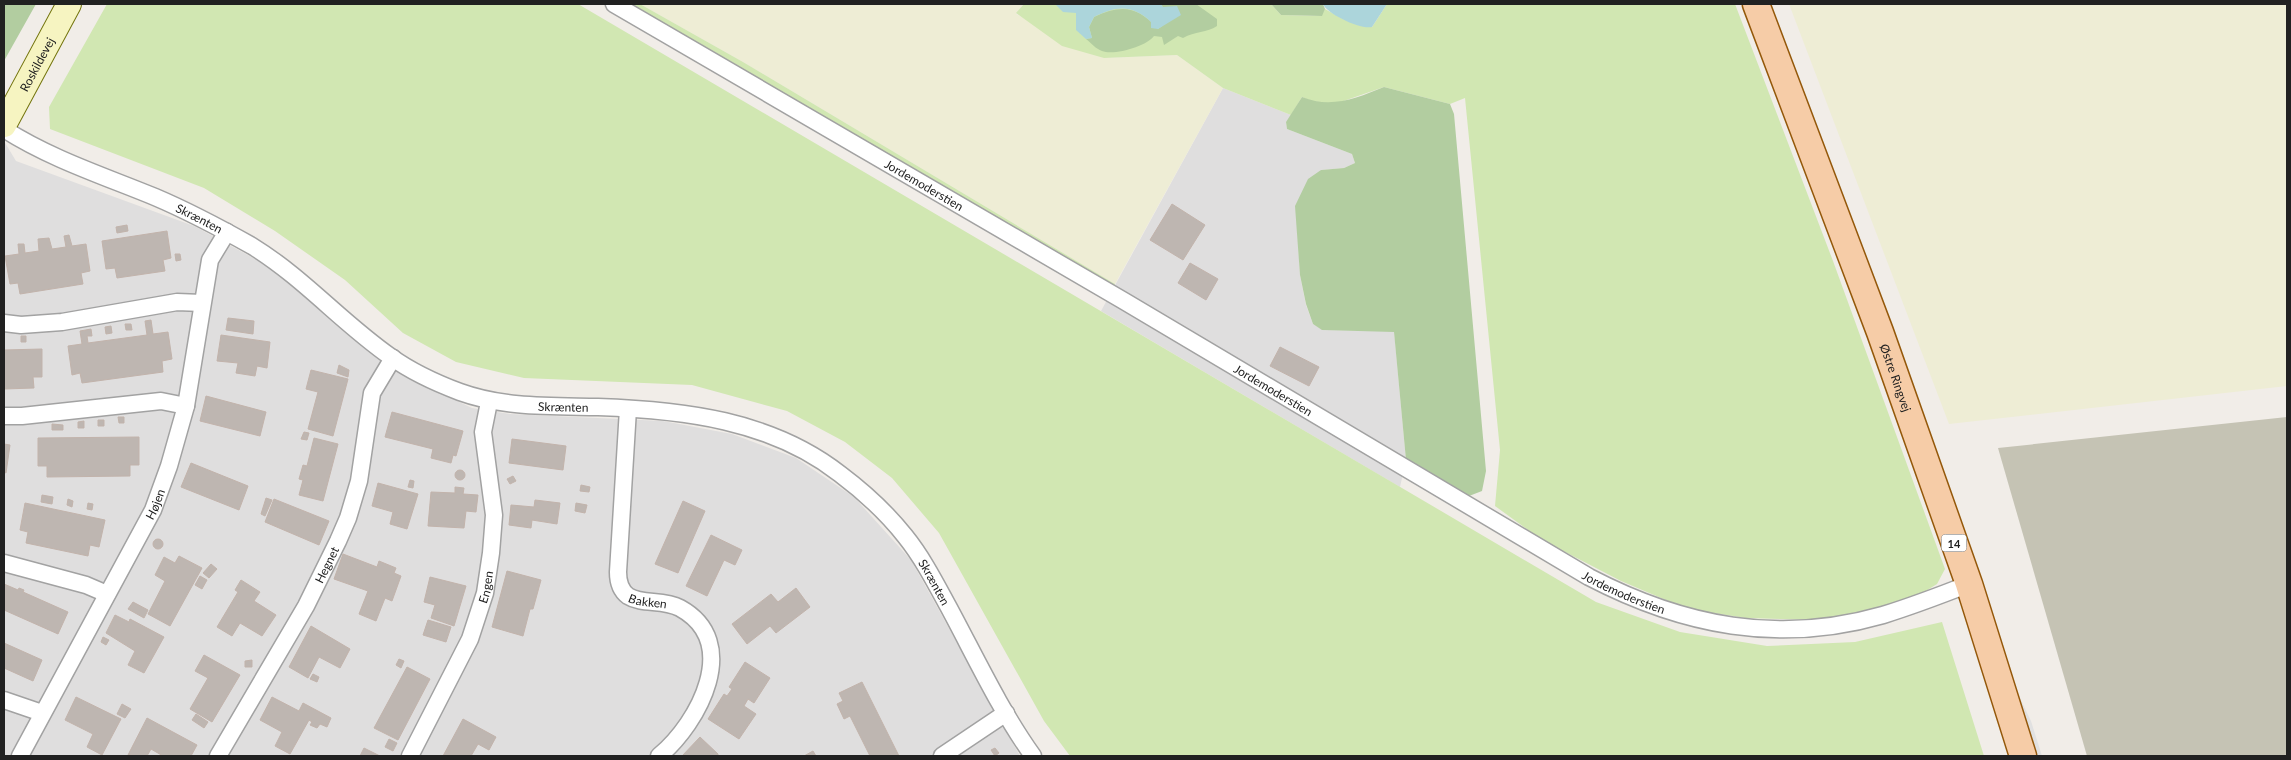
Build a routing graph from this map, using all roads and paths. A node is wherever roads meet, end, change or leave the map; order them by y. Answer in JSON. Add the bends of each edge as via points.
{"nodes":[{"id":1,"x":70,"y":4,"type":"edge"},
{"id":2,"x":614,"y":4,"type":"edge"},
{"id":3,"x":1756,"y":4,"type":"edge"},
{"id":4,"x":4,"y":125,"type":"edge"},
{"id":5,"x":4,"y":129,"type":"edge"},
{"id":6,"x":227,"y":232,"type":"junction"},
{"id":7,"x":202,"y":303,"type":"junction"},
{"id":8,"x":4,"y":323,"type":"edge"},
{"id":9,"x":393,"y":358,"type":"junction"},
{"id":10,"x":489,"y":402,"type":"junction"},
{"id":11,"x":186,"y":406,"type":"junction"},
{"id":12,"x":628,"y":409,"type":"junction"},
{"id":13,"x":4,"y":416,"type":"edge"},
{"id":14,"x":4,"y":563,"type":"edge"},
{"id":15,"x":1969,"y":584,"type":"junction"},
{"id":16,"x":107,"y":594,"type":"junction"},
{"id":17,"x":4,"y":700,"type":"edge"},
{"id":18,"x":1006,"y":713,"type":"junction"},
{"id":19,"x":42,"y":714,"type":"junction"},
{"id":20,"x":20,"y":756,"type":"edge"},
{"id":21,"x":218,"y":756,"type":"edge"},
{"id":22,"x":410,"y":756,"type":"edge"},
{"id":23,"x":659,"y":756,"type":"edge"},
{"id":24,"x":942,"y":756,"type":"edge"},
{"id":25,"x":1033,"y":756,"type":"edge"},
{"id":26,"x":2023,"y":756,"type":"edge"}],
"edges":[{"from":1,"to":4,"type":"street","name":"Roskildevej"},
{"from":2,"to":15,"type":"street","name":"Jordemoderstien","via":[[1589,577],[1646,604],[1730,626],[1818,627],[1882,615]]},
{"from":3,"to":15,"type":"main road","name":"Østre Ringvej","number":"14","via":[[1864,287]]},
{"from":5,"to":6,"type":"street","name":"Skrænten","via":[[54,157],[157,198]]},
{"from":6,"to":7,"type":"street","name":"Højen","via":[[210,260]]},
{"from":6,"to":9,"type":"street","name":"Skrænten","via":[[305,283]]},
{"from":7,"to":8,"type":"street","via":[[177,302],[62,322]]},
{"from":7,"to":11,"type":"street","name":"Højen"},
{"from":9,"to":10,"type":"street","name":"Skrænten","via":[[430,380]]},
{"from":9,"to":21,"type":"street","name":"Hegnet","via":[[372,393],[358,481],[338,541],[306,606]]},
{"from":10,"to":12,"type":"street","name":"Skrænten"},
{"from":10,"to":22,"type":"street","name":"Engen","via":[[483,432],[494,515],[485,593],[470,639]]},
{"from":11,"to":13,"type":"street","via":[[161,401]]},
{"from":11,"to":16,"type":"street","name":"Højen","via":[[153,510]]},
{"from":12,"to":18,"type":"street","name":"Skrænten","via":[[723,420],[757,430],[812,453],[839,473],[880,508],[906,537],[937,585]]},
{"from":12,"to":23,"type":"street","name":"Bakken","via":[[618,572],[620,586],[633,598],[667,602],[688,613],[705,631],[710,647],[710,676],[702,701],[682,733]]},
{"from":14,"to":16,"type":"street","via":[[86,584]]},
{"from":15,"to":26,"type":"main road","name":"Østre Ringvej","number":"14"},
{"from":16,"to":19,"type":"street","name":"Højen"},
{"from":17,"to":19,"type":"street"},
{"from":18,"to":24,"type":"street"},
{"from":18,"to":25,"type":"street","name":"Skrænten"},
{"from":19,"to":20,"type":"street","name":"Højen"}]}
